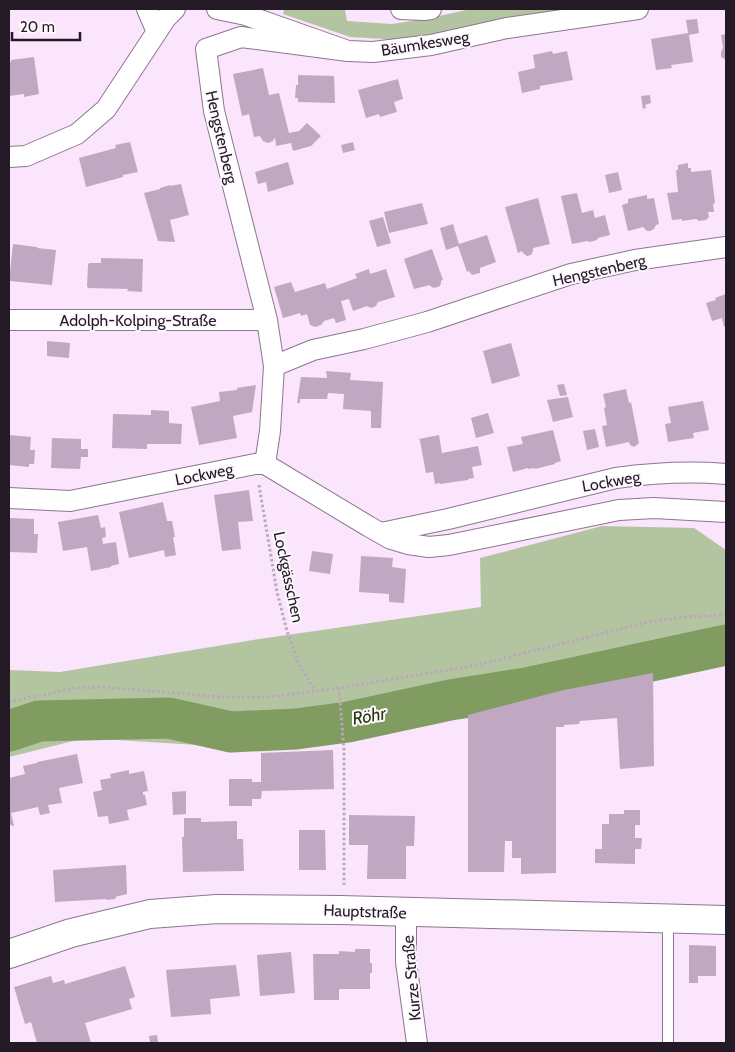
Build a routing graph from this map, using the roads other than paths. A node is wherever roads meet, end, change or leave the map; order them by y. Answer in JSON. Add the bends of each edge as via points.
{"nodes":[{"id":1,"x":147,"y":9,"type":"edge"},
{"id":2,"x":175,"y":9,"type":"edge"},
{"id":3,"x":217,"y":9,"type":"edge"},
{"id":4,"x":401,"y":9,"type":"edge"},
{"id":5,"x":432,"y":9,"type":"edge"},
{"id":6,"x":638,"y":9,"type":"edge"},
{"id":7,"x":157,"y":32,"type":"junction"},
{"id":8,"x":348,"y":51,"type":"junction"},
{"id":9,"x":9,"y":157,"type":"edge"},
{"id":10,"x":726,"y":247,"type":"edge"},
{"id":11,"x":9,"y":320,"type":"edge"},
{"id":12,"x":267,"y":320,"type":"junction"},
{"id":13,"x":274,"y":366,"type":"junction"},
{"id":14,"x":260,"y":464,"type":"junction"},
{"id":15,"x":726,"y":474,"type":"edge"},
{"id":16,"x":9,"y":498,"type":"edge"},
{"id":17,"x":726,"y":512,"type":"edge"},
{"id":18,"x":381,"y":533,"type":"junction"},
{"id":19,"x":406,"y":913,"type":"junction"},
{"id":20,"x":668,"y":918,"type":"junction"},
{"id":21,"x":726,"y":920,"type":"edge"},
{"id":22,"x":9,"y":954,"type":"edge"},
{"id":23,"x":417,"y":1043,"type":"edge"},
{"id":24,"x":668,"y":1043,"type":"edge"}],
"edges":[{"from":1,"to":7,"type":"street"},
{"from":2,"to":7,"type":"street"},
{"from":3,"to":8,"type":"street","name":"Bäumkesweg","via":[[246,15]]},
{"from":4,"to":5,"type":"street","name":"Bäumkesweg"},
{"from":6,"to":8,"type":"street","name":"Bäumkesweg","via":[[507,28],[431,45],[373,52]]},
{"from":7,"to":9,"type":"street","via":[[106,109],[77,134],[26,156]]},
{"from":8,"to":12,"type":"street","name":"Hengstenberg","via":[[241,37],[206,49],[214,110]]},
{"from":10,"to":13,"type":"street","name":"Hengstenberg","via":[[636,260],[571,274],[427,322],[313,350]]},
{"from":11,"to":12,"type":"street","name":"Adolph-Kolping-Straße"},
{"from":12,"to":13,"type":"street","name":"Hengstenberg"},
{"from":13,"to":14,"type":"street","name":"Hengstenberg","via":[[270,431]]},
{"from":14,"to":16,"type":"street","name":"Lockweg","via":[[70,501]]},
{"from":14,"to":18,"type":"street","name":"Lockweg"},
{"from":15,"to":18,"type":"street","name":"Lockweg","via":[[664,473],[616,478]]},
{"from":17,"to":18,"type":"street","name":"Lockweg","via":[[654,508],[618,510],[429,547],[408,544]]},
{"from":19,"to":20,"type":"main road","name":"Hauptstraße"},
{"from":19,"to":22,"type":"main road","name":"Hauptstraße","via":[[217,909],[150,914],[71,933]]},
{"from":19,"to":23,"type":"street","name":"Kurze Straße","via":[[406,962]]},
{"from":20,"to":21,"type":"main road","name":"Hauptstraße"},
{"from":20,"to":24,"type":"lane"}]}
